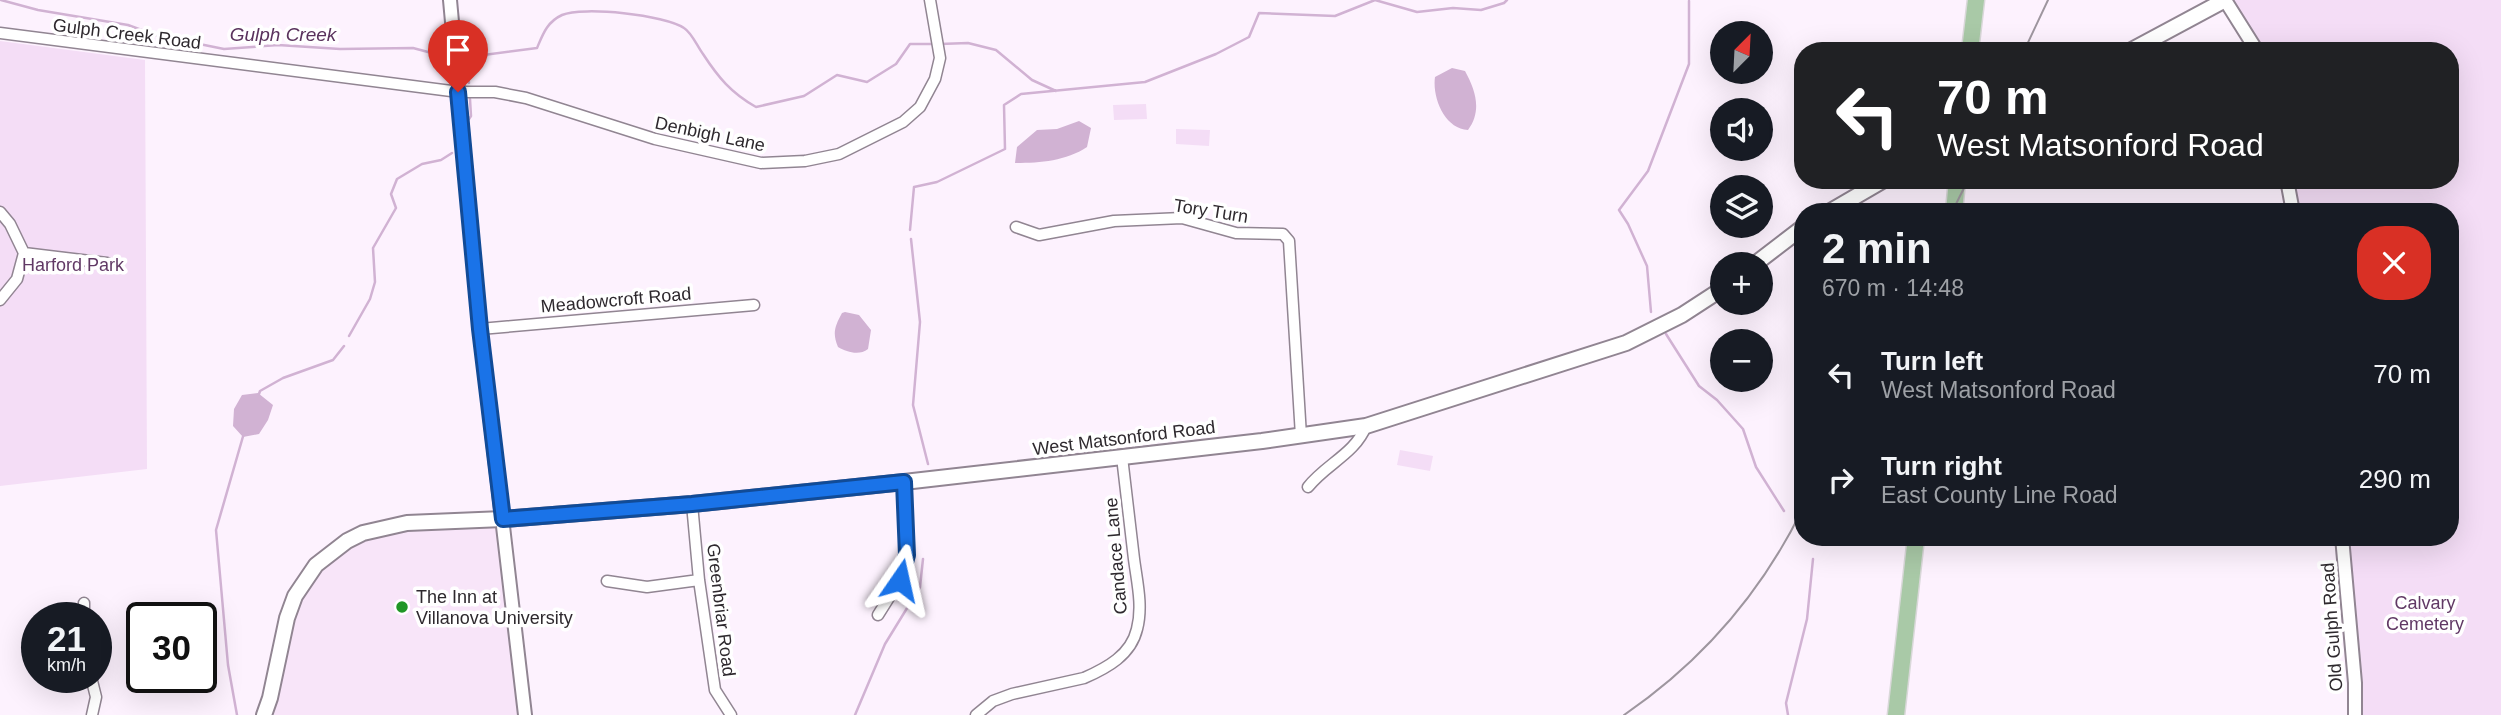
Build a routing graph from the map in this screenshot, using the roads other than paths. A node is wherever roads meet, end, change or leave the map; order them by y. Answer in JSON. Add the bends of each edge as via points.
{"nodes":[{"id":1,"x":450,"y":0,"type":"edge"},
{"id":2,"x":930,"y":0,"type":"edge"},
{"id":3,"x":1976,"y":0,"type":"edge"},
{"id":4,"x":2225,"y":0,"type":"edge"},
{"id":5,"x":0,"y":33,"type":"edge"},
{"id":6,"x":1971,"y":42,"type":"edge"},
{"id":7,"x":2147,"y":42,"type":"edge"},
{"id":8,"x":2251,"y":42,"type":"edge"},
{"id":9,"x":458,"y":92,"type":"junction"},
{"id":10,"x":1869,"y":189,"type":"edge"},
{"id":11,"x":1844,"y":203,"type":"edge"},
{"id":12,"x":0,"y":212,"type":"edge"},
{"id":13,"x":1016,"y":227,"type":"dead end"},
{"id":14,"x":1794,"y":234,"type":"edge"},
{"id":15,"x":1771,"y":252,"type":"edge"},
{"id":16,"x":24,"y":253,"type":"junction"},
{"id":17,"x":107,"y":263,"type":"dead end"},
{"id":18,"x":1710,"y":297,"type":"edge"},
{"id":19,"x":0,"y":300,"type":"edge"},
{"id":20,"x":754,"y":305,"type":"dead end"},
{"id":21,"x":480,"y":329,"type":"junction"},
{"id":22,"x":1366,"y":426,"type":"junction"},
{"id":23,"x":1301,"y":436,"type":"junction"},
{"id":24,"x":1122,"y":457,"type":"junction"},
{"id":25,"x":904,"y":482,"type":"junction"},
{"id":26,"x":1308,"y":487,"type":"dead end"},
{"id":27,"x":692,"y":504,"type":"junction"},
{"id":28,"x":503,"y":519,"type":"junction"},
{"id":29,"x":1915,"y":546,"type":"edge"},
{"id":30,"x":2343,"y":546,"type":"edge"},
{"id":31,"x":699,"y":580,"type":"junction"},
{"id":32,"x":607,"y":581,"type":"dead end"},
{"id":33,"x":878,"y":615,"type":"dead end"},
{"id":34,"x":95,"y":693,"type":"edge"},
{"id":35,"x":92,"y":715,"type":"edge"},
{"id":36,"x":264,"y":715,"type":"edge"},
{"id":37,"x":525,"y":715,"type":"edge"},
{"id":38,"x":732,"y":715,"type":"edge"},
{"id":39,"x":976,"y":715,"type":"edge"},
{"id":40,"x":1896,"y":715,"type":"edge"},
{"id":41,"x":2355,"y":715,"type":"edge"}],
"edges":[{"from":1,"to":9,"type":"street"},
{"from":2,"to":9,"type":"street","name":"Denbigh Lane","via":[[940,58],[920,107],[903,122],[839,154],[805,162],[761,163],[655,139],[526,98]]},
{"from":3,"to":6,"type":"main road"},
{"from":4,"to":7,"type":"main road"},
{"from":4,"to":8,"type":"street"},
{"from":5,"to":9,"type":"street","name":"Gulph Creek Road"},
{"from":9,"to":21,"type":"street"},
{"from":10,"to":11,"type":"main road"},
{"from":12,"to":16,"type":"street"},
{"from":13,"to":23,"type":"street","name":"Tory Turn","via":[[1039,235],[1114,221],[1182,218],[1236,233],[1283,234],[1289,240]]},
{"from":14,"to":15,"type":"main road"},
{"from":16,"to":17,"type":"street"},
{"from":16,"to":19,"type":"street","via":[[17,279]]},
{"from":18,"to":22,"type":"main road","name":"West Matsonford Road","via":[[1626,343]]},
{"from":20,"to":21,"type":"street","name":"Meadowcroft Road"},
{"from":21,"to":28,"type":"street"},
{"from":22,"to":23,"type":"main road","name":"West Matsonford Road"},
{"from":22,"to":26,"type":"street","via":[[1350,451]]},
{"from":23,"to":24,"type":"main road","name":"West Matsonford Road"},
{"from":24,"to":25,"type":"main road","name":"West Matsonford Road"},
{"from":24,"to":39,"type":"street","name":"Candace Lane","via":[[1140,604],[1137,630],[1112,665],[1084,678],[1012,694],[993,701]]},
{"from":25,"to":27,"type":"main road","name":"West Matsonford Road"},
{"from":25,"to":33,"type":"street","via":[[907,555],[900,580]]},
{"from":27,"to":28,"type":"main road","name":"West Matsonford Road"},
{"from":27,"to":31,"type":"street","name":"Greenbriar Road"},
{"from":28,"to":36,"type":"main road","name":"West Matsonford Road","via":[[383,528],[347,541],[316,565],[287,618]]},
{"from":28,"to":37,"type":"street"},
{"from":29,"to":40,"type":"main road"},
{"from":30,"to":41,"type":"street","name":"Old Gulph Road"},
{"from":31,"to":32,"type":"street","via":[[647,587]]},
{"from":31,"to":38,"type":"street","name":"Greenbriar Road","via":[[716,690]]},
{"from":34,"to":35,"type":"street"}]}
